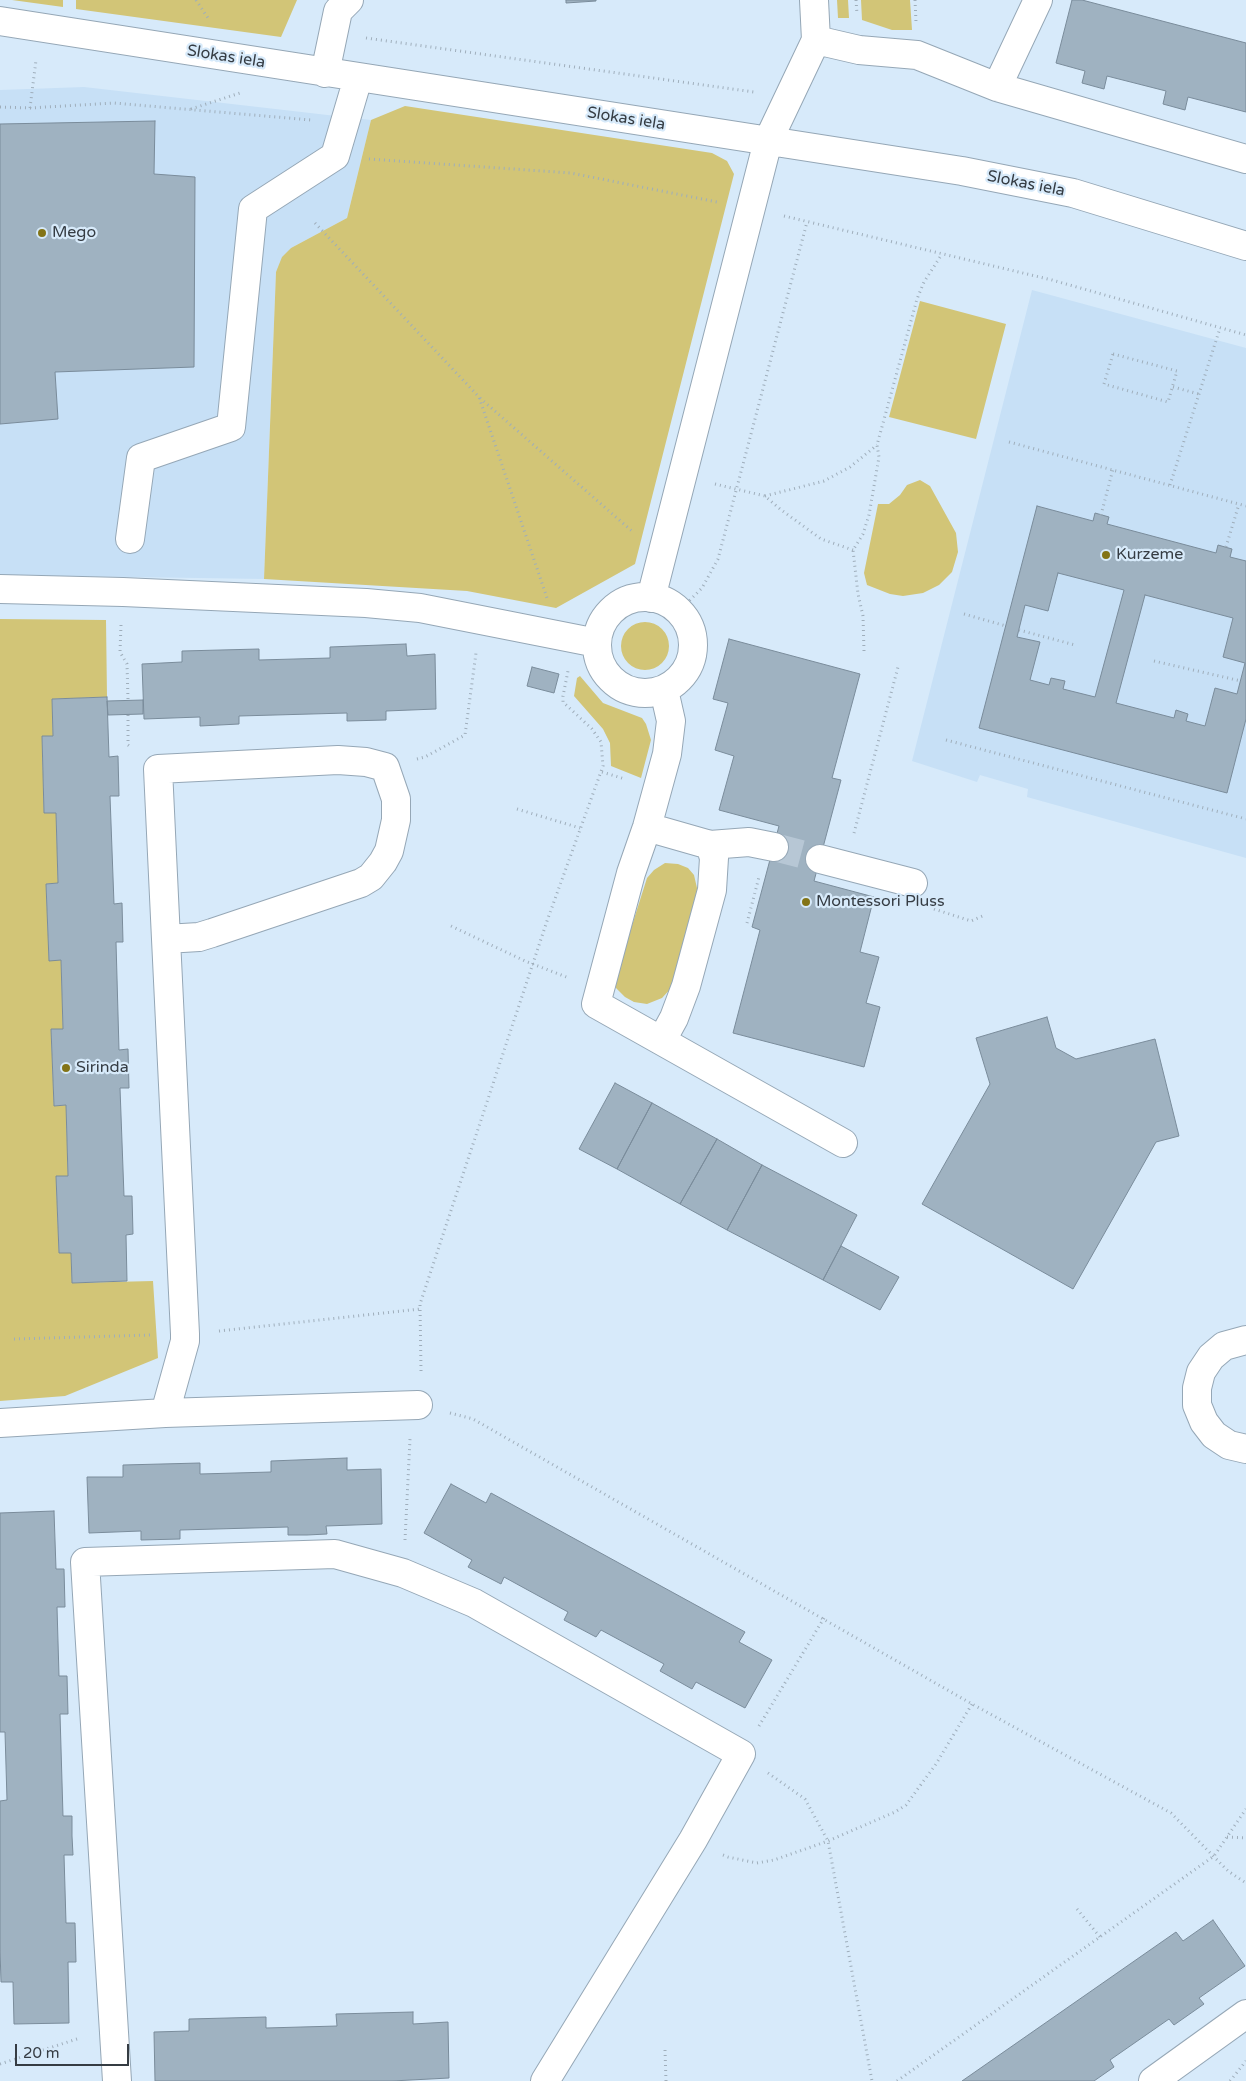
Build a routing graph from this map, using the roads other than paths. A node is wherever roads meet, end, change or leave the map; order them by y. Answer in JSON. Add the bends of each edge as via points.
{"nodes":[{"id":1,"x":349,"y":0,"type":"edge"},
{"id":2,"x":814,"y":0,"type":"edge"},
{"id":3,"x":1038,"y":0,"type":"edge"},
{"id":4,"x":0,"y":21,"type":"edge"},
{"id":5,"x":816,"y":40,"type":"junction"},
{"id":6,"x":325,"y":73,"type":"junction"},
{"id":7,"x":358,"y":78,"type":"junction"},
{"id":8,"x":997,"y":87,"type":"junction"},
{"id":9,"x":768,"y":141,"type":"junction"},
{"id":10,"x":1246,"y":159,"type":"edge"},
{"id":11,"x":1246,"y":246,"type":"edge"},
{"id":12,"x":130,"y":539,"type":"dead end"},
{"id":13,"x":0,"y":589,"type":"edge"},
{"id":14,"x":651,"y":598,"type":"junction"},
{"id":15,"x":578,"y":640,"type":"junction"},
{"id":16,"x":664,"y":690,"type":"junction"},
{"id":17,"x":647,"y":827,"type":"junction"},
{"id":18,"x":710,"y":845,"type":"junction"},
{"id":19,"x":774,"y":847,"type":"tunnel mouth"},
{"id":20,"x":833,"y":862,"type":"tunnel mouth"},
{"id":21,"x":914,"y":883,"type":"dead end"},
{"id":22,"x":166,"y":939,"type":"junction"},
{"id":23,"x":662,"y":1040,"type":"junction"},
{"id":24,"x":843,"y":1142,"type":"dead end"},
{"id":25,"x":1246,"y":1340,"type":"edge"},
{"id":26,"x":418,"y":1405,"type":"road end"},
{"id":27,"x":164,"y":1413,"type":"junction"},
{"id":28,"x":0,"y":1423,"type":"edge"},
{"id":29,"x":1246,"y":1449,"type":"edge"},
{"id":30,"x":1246,"y":2014,"type":"edge"},
{"id":31,"x":117,"y":2081,"type":"edge"},
{"id":32,"x":545,"y":2081,"type":"edge"},
{"id":33,"x":1153,"y":2081,"type":"edge"}],
"edges":[{"from":1,"to":6,"type":"street","via":[[338,10]]},
{"from":2,"to":5,"type":"street"},
{"from":3,"to":8,"type":"street"},
{"from":4,"to":6,"type":"street","name":"Slokas iela"},
{"from":5,"to":8,"type":"street","via":[[859,50],[917,55]]},
{"from":5,"to":9,"type":"street"},
{"from":6,"to":7,"type":"street","name":"Slokas iela"},
{"from":7,"to":9,"type":"street","name":"Slokas iela"},
{"from":7,"to":12,"type":"street","via":[[335,156],[253,209],[231,427],[141,458]]},
{"from":8,"to":10,"type":"street"},
{"from":9,"to":11,"type":"street","name":"Slokas iela","via":[[962,171],[1073,193]]},
{"from":9,"to":14,"type":"street"},
{"from":13,"to":15,"type":"street","via":[[366,603],[420,608]]},
{"from":14,"to":15,"type":"street","via":[[626,601],[611,612],[601,627]]},
{"from":14,"to":16,"type":"street","via":[[664,601],[679,611],[690,627],[693,645],[686,672]]},
{"from":15,"to":16,"type":"street","via":[[619,686],[645,694]]},
{"from":16,"to":17,"type":"street","via":[[669,707],[670,736]]},
{"from":17,"to":18,"type":"street"},
{"from":17,"to":23,"type":"street","via":[[631,873],[596,1004]]},
{"from":18,"to":19,"type":"street","via":[[749,842]]},
{"from":18,"to":23,"type":"street","via":[[714,858],[712,890],[686,986]]},
{"from":20,"to":21,"type":"street"},
{"from":22,"to":22,"type":"street","via":[[212,933],[371,877],[389,851],[396,820],[396,799],[385,767],[338,760],[158,768]]},
{"from":22,"to":27,"type":"street","via":[[186,1340]]},
{"from":23,"to":24,"type":"street"},
{"from":25,"to":29,"type":"street","via":[[1224,1346],[1211,1357],[1201,1372],[1197,1388],[1197,1405],[1214,1435]]},
{"from":26,"to":27,"type":"street"},
{"from":27,"to":28,"type":"street"},
{"from":30,"to":33,"type":"street"},
{"from":31,"to":32,"type":"street","via":[[85,1562],[335,1554],[403,1573],[474,1603],[742,1754]]}]}
